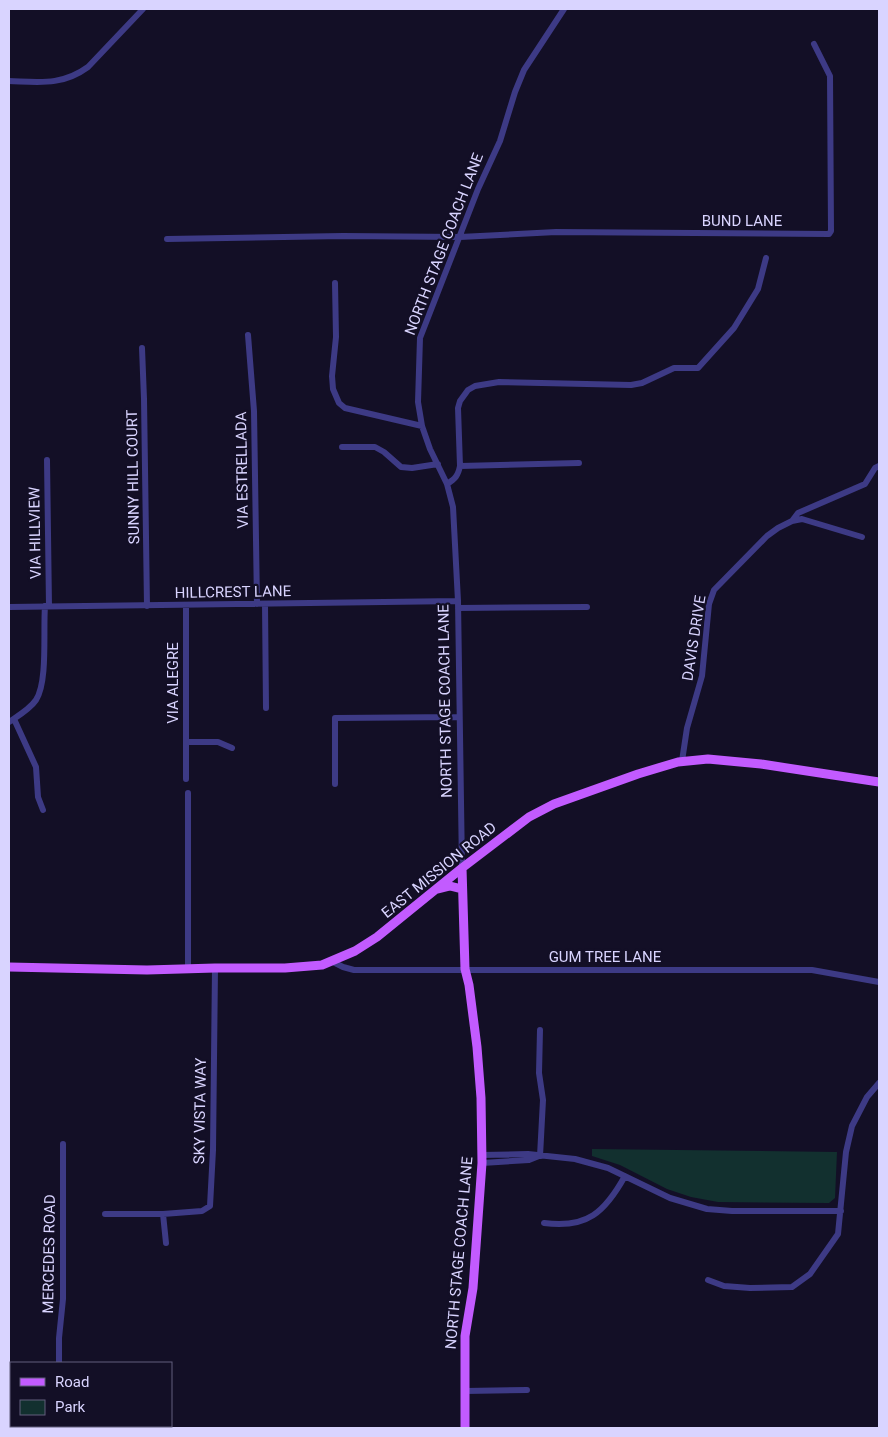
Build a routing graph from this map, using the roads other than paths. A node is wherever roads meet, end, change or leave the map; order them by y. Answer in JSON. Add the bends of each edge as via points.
{"nodes":[{"id":1,"x":143,"y":9,"type":"edge"},
{"id":2,"x":564,"y":9,"type":"edge"},
{"id":3,"x":814,"y":44,"type":"dead end"},
{"id":4,"x":9,"y":81,"type":"edge"},
{"id":5,"x":167,"y":238,"type":"dead end"},
{"id":6,"x":460,"y":238,"type":"junction"},
{"id":7,"x":766,"y":258,"type":"dead end"},
{"id":8,"x":335,"y":283,"type":"dead end"},
{"id":9,"x":248,"y":335,"type":"dead end"},
{"id":10,"x":142,"y":348,"type":"dead end"},
{"id":11,"x":422,"y":426,"type":"junction"},
{"id":12,"x":342,"y":447,"type":"dead end"},
{"id":13,"x":47,"y":460,"type":"dead end"},
{"id":14,"x":579,"y":463,"type":"dead end"},
{"id":15,"x":438,"y":464,"type":"junction"},
{"id":16,"x":460,"y":466,"type":"junction"},
{"id":17,"x":879,"y":466,"type":"edge"},
{"id":18,"x":447,"y":484,"type":"junction"},
{"id":19,"x":792,"y":521,"type":"junction"},
{"id":20,"x":862,"y":537,"type":"dead end"},
{"id":21,"x":261,"y":604,"type":"junction"},
{"id":22,"x":458,"y":604,"type":"junction"},
{"id":23,"x":47,"y":606,"type":"junction"},
{"id":24,"x":147,"y":606,"type":"junction"},
{"id":25,"x":186,"y":606,"type":"junction"},
{"id":26,"x":9,"y":607,"type":"edge"},
{"id":27,"x":587,"y":607,"type":"dead end"},
{"id":28,"x":266,"y":708,"type":"dead end"},
{"id":29,"x":459,"y":717,"type":"junction"},
{"id":30,"x":12,"y":720,"type":"edge"},
{"id":31,"x":186,"y":742,"type":"junction"},
{"id":32,"x":232,"y":748,"type":"dead end"},
{"id":33,"x":682,"y":762,"type":"junction"},
{"id":34,"x":186,"y":779,"type":"dead end"},
{"id":35,"x":879,"y":782,"type":"edge"},
{"id":36,"x":335,"y":784,"type":"dead end"},
{"id":37,"x":188,"y":793,"type":"dead end"},
{"id":38,"x":43,"y":810,"type":"dead end"},
{"id":39,"x":462,"y":868,"type":"junction"},
{"id":40,"x":436,"y":889,"type":"junction"},
{"id":41,"x":462,"y":889,"type":"junction"},
{"id":42,"x":331,"y":961,"type":"junction"},
{"id":43,"x":9,"y":967,"type":"edge"},
{"id":44,"x":188,"y":968,"type":"junction"},
{"id":45,"x":215,"y":968,"type":"junction"},
{"id":46,"x":465,"y":969,"type":"junction"},
{"id":47,"x":879,"y":982,"type":"edge"},
{"id":48,"x":540,"y":1030,"type":"dead end"},
{"id":49,"x":879,"y":1083,"type":"edge"},
{"id":50,"x":62,"y":1144,"type":"dead end"},
{"id":51,"x":540,"y":1156,"type":"junction"},
{"id":52,"x":481,"y":1159,"type":"junction"},
{"id":53,"x":625,"y":1176,"type":"junction"},
{"id":54,"x":841,"y":1211,"type":"junction"},
{"id":55,"x":104,"y":1214,"type":"dead end"},
{"id":56,"x":163,"y":1214,"type":"junction"},
{"id":57,"x":544,"y":1223,"type":"dead end"},
{"id":58,"x":166,"y":1243,"type":"dead end"},
{"id":59,"x":708,"y":1280,"type":"dead end"},
{"id":60,"x":59,"y":1362,"type":"edge"},
{"id":61,"x":527,"y":1390,"type":"dead end"},
{"id":62,"x":465,"y":1391,"type":"junction"},
{"id":63,"x":465,"y":1428,"type":"edge"}],
"edges":[{"from":1,"to":4,"type":"street","via":[[80,73],[49,82]]},
{"from":2,"to":6,"type":"street","name":"NORTH STAGE COACH LANE","via":[[524,70],[500,141]]},
{"from":3,"to":6,"type":"street","name":"BUND LANE","via":[[830,76],[831,231],[828,234],[556,232]]},
{"from":5,"to":6,"type":"street"},
{"from":6,"to":11,"type":"street","name":"NORTH STAGE COACH LANE","via":[[420,338],[418,402]]},
{"from":7,"to":16,"type":"street","via":[[758,289],[734,328],[698,368],[674,368],[631,385],[499,382],[468,390],[458,408]]},
{"from":8,"to":11,"type":"street","via":[[336,337],[332,376],[339,403],[345,408]]},
{"from":9,"to":21,"type":"street","name":"VIA ESTRELLADA"},
{"from":10,"to":24,"type":"street","name":"SUNNY HILL COURT"},
{"from":11,"to":15,"type":"street","name":"NORTH STAGE COACH LANE"},
{"from":12,"to":15,"type":"street","via":[[375,447],[402,467]]},
{"from":13,"to":23,"type":"street","name":"VIA HILLVIEW"},
{"from":14,"to":16,"type":"street"},
{"from":15,"to":18,"type":"street","name":"NORTH STAGE COACH LANE"},
{"from":16,"to":18,"type":"street","via":[[455,479]]},
{"from":17,"to":19,"type":"street","name":"DAVIS DRIVE","via":[[865,484],[798,513]]},
{"from":18,"to":22,"type":"street","name":"NORTH STAGE COACH LANE","via":[[452,508]]},
{"from":19,"to":20,"type":"street","via":[[802,520]]},
{"from":19,"to":33,"type":"street","name":"DAVIS DRIVE","via":[[767,536],[714,590],[709,604],[702,676],[687,728]]},
{"from":21,"to":22,"type":"street","name":"HILLCREST LANE"},
{"from":21,"to":25,"type":"street","name":"HILLCREST LANE"},
{"from":21,"to":28,"type":"street","name":"VIA ESTRELLADA"},
{"from":22,"to":27,"type":"street","name":"HILLCREST LANE"},
{"from":22,"to":29,"type":"street","name":"NORTH STAGE COACH LANE"},
{"from":23,"to":24,"type":"street","name":"HILLCREST LANE"},
{"from":23,"to":26,"type":"street","name":"HILLCREST LANE"},
{"from":23,"to":30,"type":"street","name":"VIA HILLVIEW","via":[[43,680],[37,700]]},
{"from":24,"to":25,"type":"street","name":"HILLCREST LANE"},
{"from":25,"to":31,"type":"street","name":"VIA ALEGRE"},
{"from":29,"to":36,"type":"street","via":[[335,718]]},
{"from":29,"to":39,"type":"street","name":"NORTH STAGE COACH LANE"},
{"from":30,"to":38,"type":"street","via":[[36,767],[38,797]]},
{"from":31,"to":32,"type":"street","name":"VIA ALEGRE","via":[[218,742]]},
{"from":31,"to":34,"type":"street"},
{"from":33,"to":35,"type":"main road","name":"EAST MISSION ROAD","via":[[727,760]]},
{"from":33,"to":39,"type":"main road","name":"EAST MISSION ROAD","via":[[638,774],[529,817]]},
{"from":37,"to":44,"type":"street"},
{"from":39,"to":40,"type":"main road","name":"EAST MISSION ROAD"},
{"from":39,"to":41,"type":"main road","name":"NORTH STAGE COACH LANE"},
{"from":40,"to":41,"type":"main road","via":[[450,886]]},
{"from":40,"to":42,"type":"main road","name":"EAST MISSION ROAD","via":[[377,937]]},
{"from":41,"to":46,"type":"main road","name":"NORTH STAGE COACH LANE"},
{"from":42,"to":45,"type":"main road","name":"EAST MISSION ROAD","via":[[322,965],[284,968]]},
{"from":42,"to":46,"type":"street","name":"GUM TREE LANE","via":[[354,970]]},
{"from":43,"to":44,"type":"main road","name":"EAST MISSION ROAD"},
{"from":44,"to":45,"type":"main road","name":"EAST MISSION ROAD"},
{"from":45,"to":56,"type":"street","name":"SKY VISTA WAY","via":[[210,1206],[202,1211]]},
{"from":46,"to":47,"type":"street","name":"GUM TREE LANE","via":[[812,970]]},
{"from":46,"to":52,"type":"main road","name":"NORTH STAGE COACH LANE","via":[[477,1047]]},
{"from":48,"to":51,"type":"street","via":[[543,1100]]},
{"from":49,"to":54,"type":"street","via":[[852,1126],[846,1152]]},
{"from":50,"to":60,"type":"street","name":"MERCEDES ROAD"},
{"from":51,"to":52,"type":"street","via":[[529,1160]]},
{"from":51,"to":53,"type":"street","via":[[575,1160]]},
{"from":52,"to":62,"type":"main road","name":"NORTH STAGE COACH LANE","via":[[474,1288],[465,1336]]},
{"from":53,"to":54,"type":"street","via":[[670,1198],[708,1209]]},
{"from":53,"to":57,"type":"street","via":[[604,1207],[585,1221],[562,1226]]},
{"from":54,"to":59,"type":"street","via":[[838,1234],[810,1274],[792,1287],[724,1286]]},
{"from":55,"to":56,"type":"street","name":"SKY VISTA WAY"},
{"from":56,"to":58,"type":"street"},
{"from":61,"to":62,"type":"street"},
{"from":62,"to":63,"type":"main road","name":"NORTH STAGE COACH LANE"}]}
